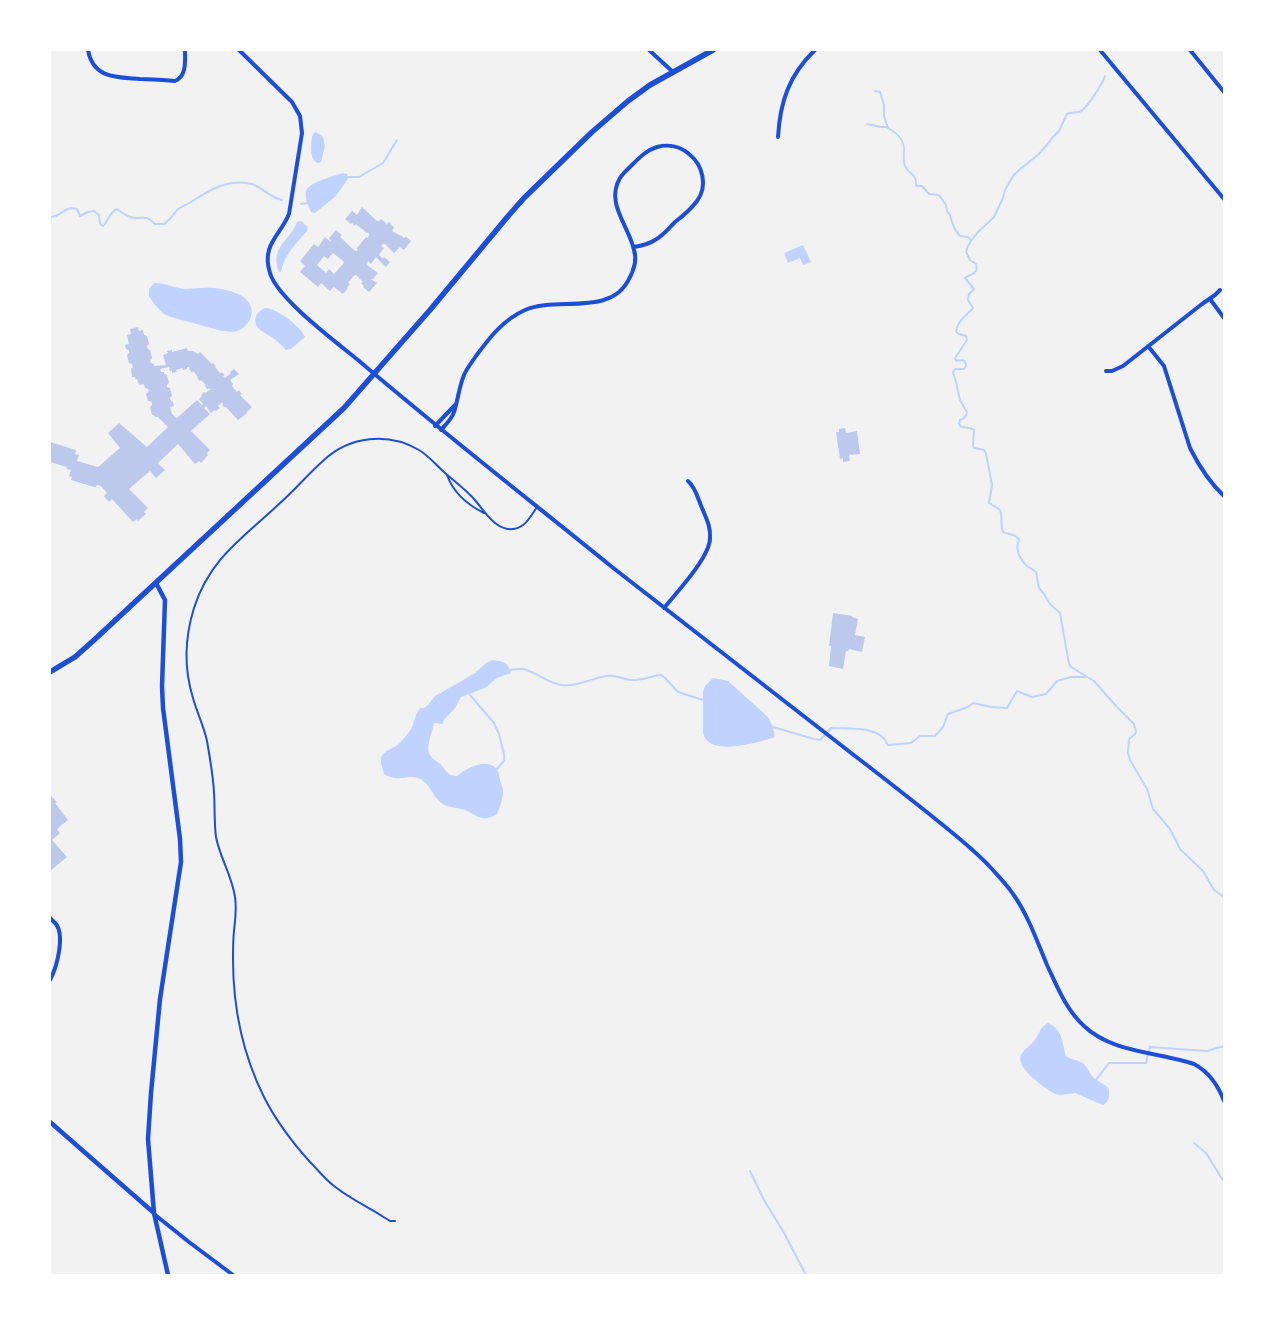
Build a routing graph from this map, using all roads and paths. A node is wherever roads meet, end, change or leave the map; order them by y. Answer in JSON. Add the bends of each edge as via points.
{"nodes":[{"id":1,"x":88,"y":50,"type":"edge"},
{"id":2,"x":185,"y":50,"type":"edge"},
{"id":3,"x":239,"y":50,"type":"edge"},
{"id":4,"x":649,"y":50,"type":"edge"},
{"id":5,"x":713,"y":50,"type":"edge"},
{"id":6,"x":815,"y":50,"type":"edge"},
{"id":7,"x":1100,"y":50,"type":"edge"},
{"id":8,"x":1190,"y":50,"type":"edge"},
{"id":9,"x":673,"y":72,"type":"junction"},
{"id":10,"x":1224,"y":92,"type":"edge"},
{"id":11,"x":778,"y":137,"type":"dead end"},
{"id":12,"x":1224,"y":199,"type":"edge"},
{"id":13,"x":634,"y":247,"type":"junction"},
{"id":14,"x":1220,"y":290,"type":"dead end"},
{"id":15,"x":1210,"y":299,"type":"junction"},
{"id":16,"x":1224,"y":318,"type":"edge"},
{"id":17,"x":1148,"y":346,"type":"junction"},
{"id":18,"x":1106,"y":371,"type":"dead end"},
{"id":19,"x":374,"y":375,"type":"junction"},
{"id":20,"x":456,"y":404,"type":"junction"},
{"id":21,"x":435,"y":426,"type":"junction"},
{"id":22,"x":441,"y":430,"type":"junction"},
{"id":23,"x":447,"y":475,"type":"junction"},
{"id":24,"x":688,"y":481,"type":"dead end"},
{"id":25,"x":1224,"y":496,"type":"edge"},
{"id":26,"x":537,"y":507,"type":"junction"},
{"id":27,"x":486,"y":514,"type":"junction"},
{"id":28,"x":156,"y":583,"type":"junction"},
{"id":29,"x":664,"y":608,"type":"junction"},
{"id":30,"x":50,"y":672,"type":"edge"},
{"id":31,"x":50,"y":918,"type":"edge"},
{"id":32,"x":50,"y":980,"type":"edge"},
{"id":33,"x":1224,"y":1101,"type":"edge"},
{"id":34,"x":50,"y":1122,"type":"edge"},
{"id":35,"x":154,"y":1214,"type":"junction"},
{"id":36,"x":395,"y":1221,"type":"dead end"},
{"id":37,"x":168,"y":1275,"type":"edge"},
{"id":38,"x":233,"y":1275,"type":"edge"}],
"edges":[{"from":1,"to":2,"type":"street","via":[[90,59],[107,76],[172,80],[183,75]]},
{"from":3,"to":19,"type":"street","via":[[292,102],[301,121],[289,214],[269,249],[270,276],[278,289],[301,311]]},
{"from":4,"to":9,"type":"street"},
{"from":5,"to":9,"type":"main road"},
{"from":6,"to":11,"type":"street","via":[[789,86],[780,112]]},
{"from":7,"to":12,"type":"street"},
{"from":8,"to":10,"type":"street"},
{"from":9,"to":19,"type":"main road","via":[[628,100],[524,198]]},
{"from":13,"to":13,"type":"street","via":[[617,207],[617,184],[646,152],[663,146],[678,147],[694,158],[700,167],[701,193],[693,206],[659,238]]},
{"from":13,"to":20,"type":"street","via":[[632,272],[627,283],[615,294],[585,304],[538,306],[502,324],[466,371]]},
{"from":14,"to":15,"type":"street"},
{"from":15,"to":16,"type":"street"},
{"from":15,"to":17,"type":"street"},
{"from":17,"to":18,"type":"street","via":[[1118,369]]},
{"from":17,"to":25,"type":"street","via":[[1164,366],[1195,458]]},
{"from":19,"to":21,"type":"street"},
{"from":19,"to":28,"type":"main road","via":[[344,408]]},
{"from":20,"to":21,"type":"street"},
{"from":20,"to":22,"type":"street","via":[[453,415]]},
{"from":21,"to":22,"type":"street"},
{"from":22,"to":26,"type":"street"},
{"from":23,"to":27,"type":"lane"},
{"from":23,"to":27,"type":"lane","via":[[454,489],[470,505]]},
{"from":23,"to":36,"type":"lane","via":[[422,452],[391,440],[362,440],[334,452],[219,560],[198,598],[188,640],[190,685],[206,735],[214,785],[217,839],[236,901],[234,992],[253,1072],[278,1124],[321,1174],[334,1186]]},
{"from":24,"to":29,"type":"street","via":[[707,521],[709,546]]},
{"from":26,"to":27,"type":"lane","via":[[524,525],[512,530],[500,526]]},
{"from":26,"to":29,"type":"street"},
{"from":28,"to":30,"type":"main road","via":[[75,657]]},
{"from":28,"to":35,"type":"street","via":[[165,600],[163,708],[181,862],[160,999],[151,1093],[148,1139]]},
{"from":29,"to":33,"type":"street","via":[[980,856],[1014,895],[1065,1002],[1084,1026],[1098,1037],[1117,1044],[1194,1064],[1211,1077]]},
{"from":31,"to":32,"type":"street","via":[[57,925],[60,936]]},
{"from":34,"to":35,"type":"street"},
{"from":35,"to":37,"type":"street"},
{"from":35,"to":38,"type":"street"}]}
